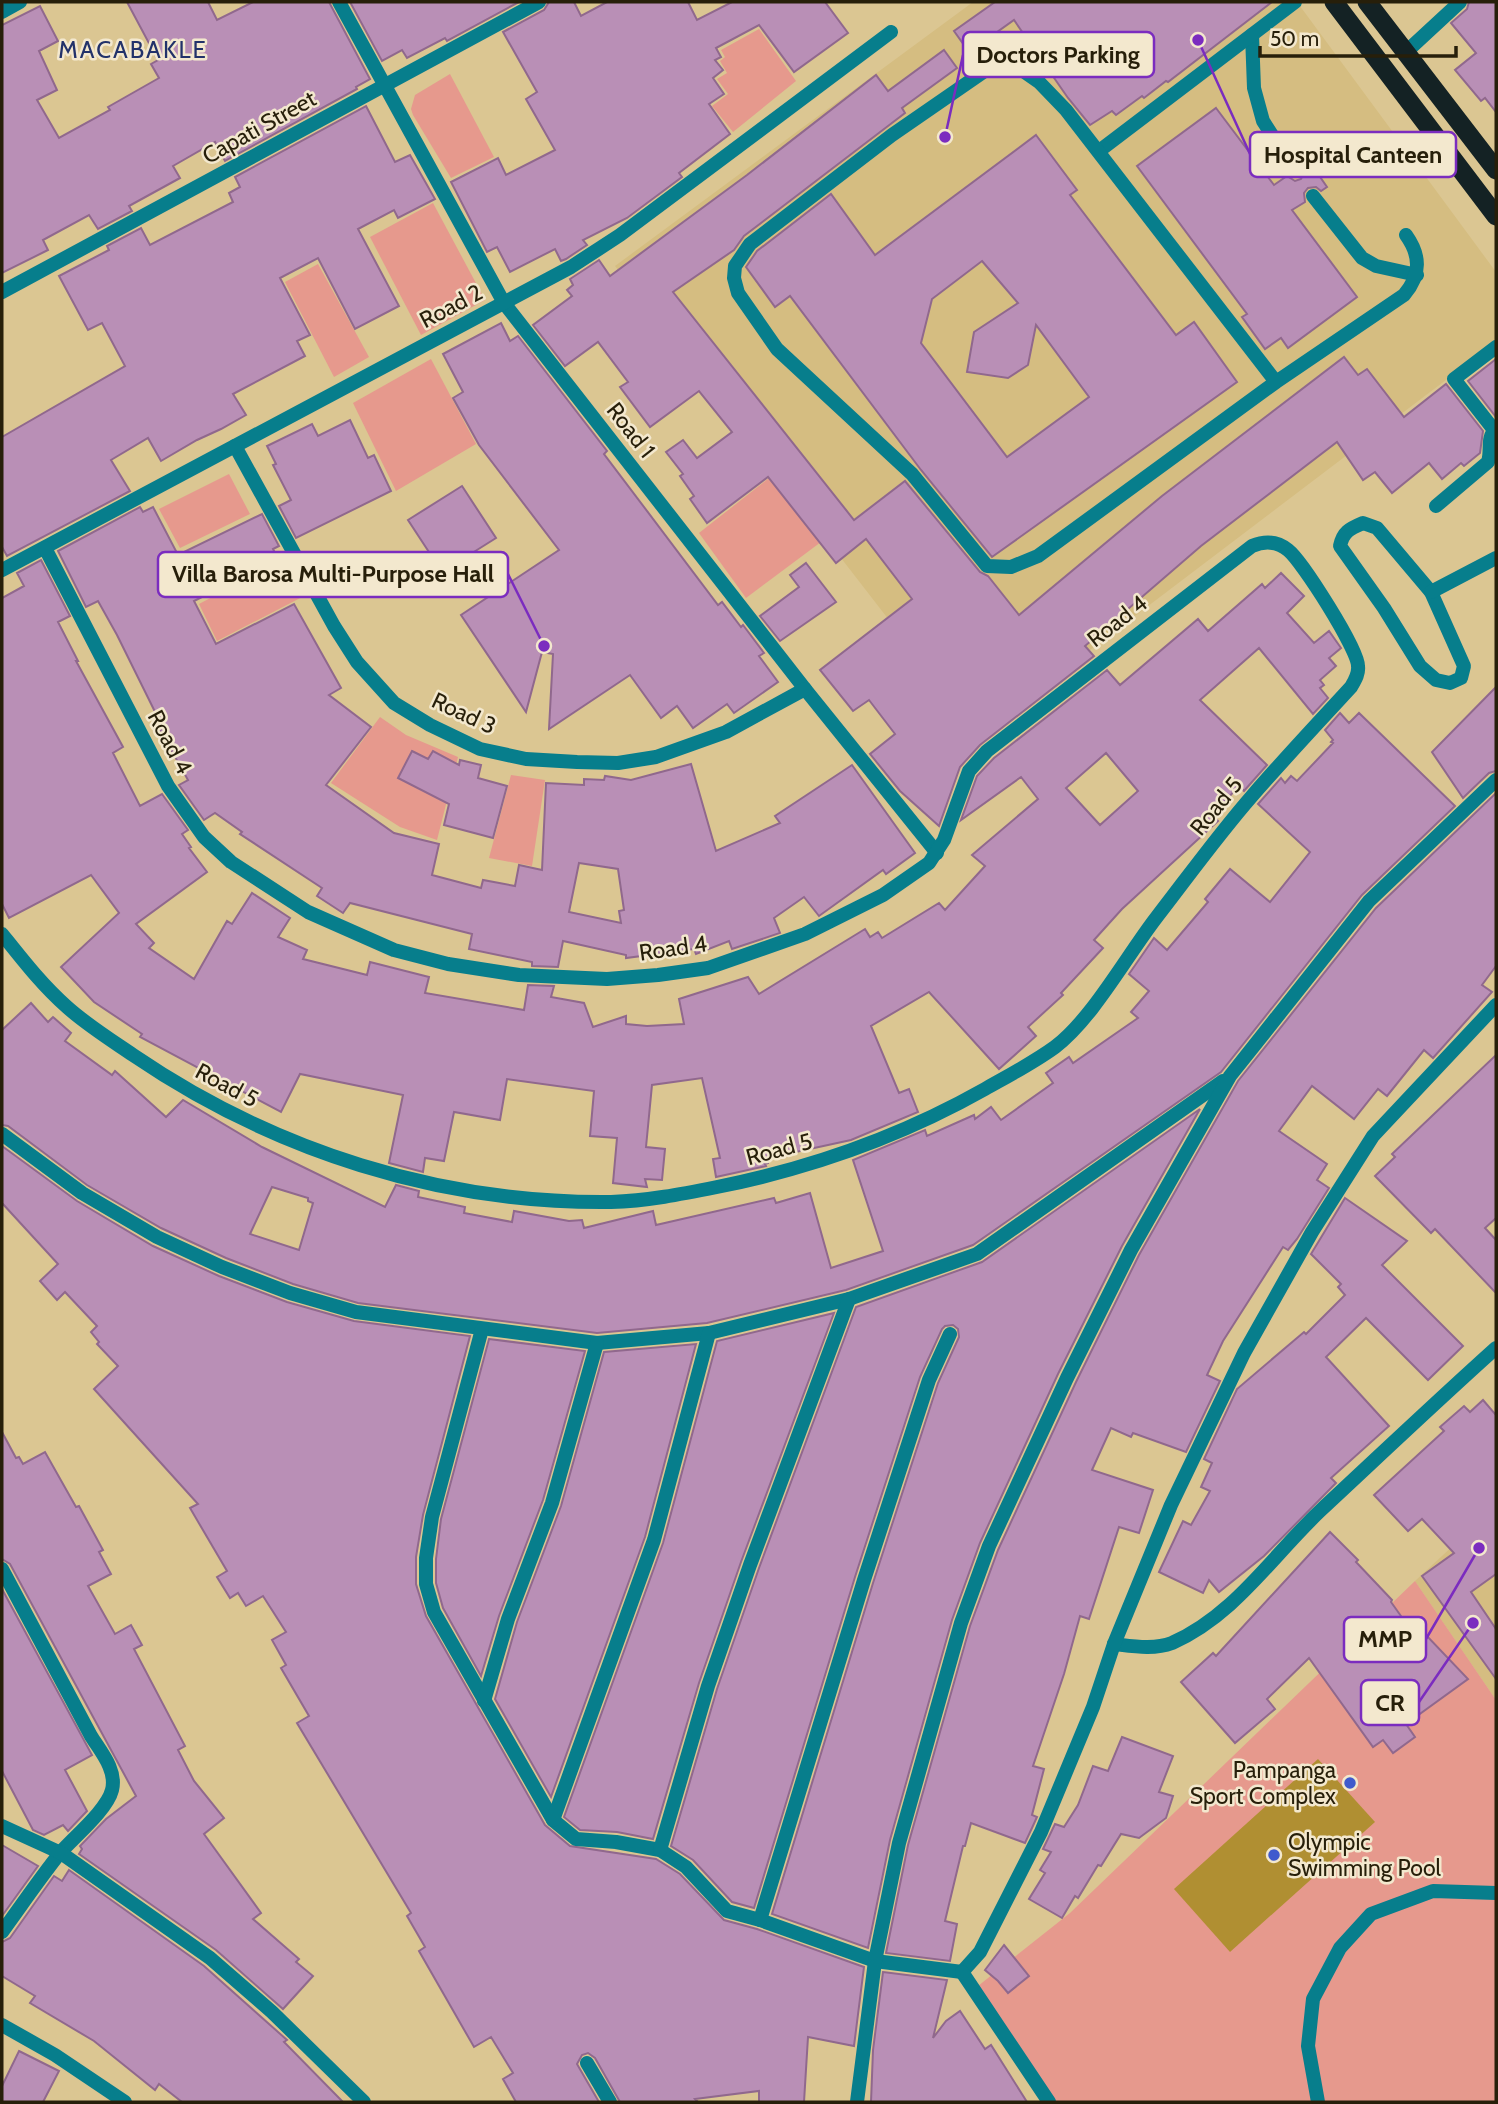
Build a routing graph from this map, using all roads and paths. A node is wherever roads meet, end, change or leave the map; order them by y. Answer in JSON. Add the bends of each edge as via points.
{"nodes":[{"id":1,"x":20,"y":2,"type":"edge"},
{"id":2,"x":339,"y":2,"type":"edge"},
{"id":3,"x":539,"y":2,"type":"edge"},
{"id":4,"x":1295,"y":2,"type":"edge"},
{"id":5,"x":1334,"y":2,"type":"edge"},
{"id":6,"x":1367,"y":2,"type":"edge"},
{"id":7,"x":1460,"y":2,"type":"edge"},
{"id":8,"x":2,"y":12,"type":"edge"},
{"id":9,"x":891,"y":33,"type":"dead end"},
{"id":10,"x":1252,"y":35,"type":"junction"},
{"id":11,"x":1406,"y":51,"type":"junction"},
{"id":12,"x":383,"y":85,"type":"junction"},
{"id":13,"x":1100,"y":151,"type":"junction"},
{"id":14,"x":1496,"y":170,"type":"edge"},
{"id":15,"x":1295,"y":171,"type":"dead end"},
{"id":16,"x":1313,"y":196,"type":"dead end"},
{"id":17,"x":1496,"y":216,"type":"edge"},
{"id":18,"x":1406,"y":235,"type":"dead end"},
{"id":19,"x":1417,"y":275,"type":"junction"},
{"id":20,"x":2,"y":292,"type":"edge"},
{"id":21,"x":504,"y":303,"type":"junction"},
{"id":22,"x":1496,"y":347,"type":"edge"},
{"id":23,"x":1276,"y":382,"type":"junction"},
{"id":24,"x":1495,"y":429,"type":"edge"},
{"id":25,"x":235,"y":446,"type":"junction"},
{"id":26,"x":1436,"y":506,"type":"dead end"},
{"id":27,"x":45,"y":548,"type":"junction"},
{"id":28,"x":1496,"y":558,"type":"edge"},
{"id":29,"x":2,"y":570,"type":"edge"},
{"id":30,"x":1431,"y":592,"type":"junction"},
{"id":31,"x":1323,"y":599,"type":"joint"},
{"id":32,"x":806,"y":689,"type":"junction"},
{"id":33,"x":1496,"y":780,"type":"edge"},
{"id":34,"x":937,"y":853,"type":"junction"},
{"id":35,"x":2,"y":934,"type":"edge"},
{"id":36,"x":1496,"y":1005,"type":"edge"},
{"id":37,"x":1230,"y":1076,"type":"junction"},
{"id":38,"x":2,"y":1134,"type":"edge"},
{"id":39,"x":849,"y":1299,"type":"junction"},
{"id":40,"x":482,"y":1329,"type":"junction"},
{"id":41,"x":709,"y":1333,"type":"junction"},
{"id":42,"x":950,"y":1334,"type":"dead end"},
{"id":43,"x":597,"y":1343,"type":"junction"},
{"id":44,"x":1496,"y":1348,"type":"edge"},
{"id":45,"x":2,"y":1569,"type":"edge"},
{"id":46,"x":1114,"y":1644,"type":"junction"},
{"id":47,"x":484,"y":1701,"type":"junction"},
{"id":48,"x":553,"y":1821,"type":"junction"},
{"id":49,"x":2,"y":1826,"type":"edge"},
{"id":50,"x":660,"y":1850,"type":"junction"},
{"id":51,"x":61,"y":1853,"type":"junction"},
{"id":52,"x":1496,"y":1893,"type":"edge"},
{"id":53,"x":760,"y":1920,"type":"junction"},
{"id":54,"x":2,"y":1932,"type":"edge"},
{"id":55,"x":874,"y":1961,"type":"junction"},
{"id":56,"x":962,"y":1972,"type":"junction"},
{"id":57,"x":2,"y":2025,"type":"edge"},
{"id":58,"x":587,"y":2063,"type":"dead end"},
{"id":59,"x":125,"y":2102,"type":"edge"},
{"id":60,"x":364,"y":2102,"type":"edge"},
{"id":61,"x":610,"y":2102,"type":"edge"},
{"id":62,"x":857,"y":2102,"type":"edge"},
{"id":63,"x":1049,"y":2102,"type":"edge"},
{"id":64,"x":1318,"y":2102,"type":"edge"}],
"edges":[{"from":1,"to":8,"type":"street"},
{"from":2,"to":12,"type":"street","name":"Road 1"},
{"from":3,"to":12,"type":"street","name":"Capati Street"},
{"from":4,"to":10,"type":"street"},
{"from":5,"to":17,"type":"highway"},
{"from":6,"to":11,"type":"highway"},
{"from":7,"to":11,"type":"street"},
{"from":9,"to":21,"type":"street","name":"Road 2","via":[[620,235]]},
{"from":10,"to":13,"type":"street"},
{"from":10,"to":15,"type":"street","via":[[1260,112]]},
{"from":11,"to":14,"type":"highway"},
{"from":12,"to":20,"type":"street","name":"Capati Street"},
{"from":12,"to":21,"type":"street","name":"Road 1"},
{"from":13,"to":23,"type":"street"},
{"from":13,"to":23,"type":"street","via":[[1026,72],[1016,66],[989,68],[892,135],[750,244],[735,266],[738,293],[777,349],[912,474],[987,566],[1011,567],[1038,556]]},
{"from":16,"to":19,"type":"street","via":[[1362,258],[1376,266]]},
{"from":18,"to":19,"type":"street","via":[[1415,248]]},
{"from":19,"to":23,"type":"street","via":[[1404,295]]},
{"from":21,"to":25,"type":"street","name":"Road 2"},
{"from":21,"to":32,"type":"street","name":"Road 1"},
{"from":22,"to":24,"type":"street","via":[[1454,379]]},
{"from":24,"to":26,"type":"street","via":[[1489,438],[1488,462]]},
{"from":25,"to":27,"type":"street","name":"Road 2"},
{"from":25,"to":32,"type":"street","name":"Road 3","via":[[357,662],[394,703],[480,749],[526,759],[577,762],[618,763],[656,757],[726,732]]},
{"from":27,"to":29,"type":"street","name":"Road 2"},
{"from":27,"to":34,"type":"street","name":"Road 4","via":[[168,786],[204,837],[231,862],[308,912],[394,950],[519,975],[607,979],[708,968],[844,916],[883,895]]},
{"from":28,"to":30,"type":"street"},
{"from":30,"to":30,"type":"street","via":[[1377,528],[1363,523],[1342,536],[1340,546],[1420,666],[1436,680],[1450,683],[1461,678],[1464,666]]},
{"from":31,"to":34,"type":"street","name":"Road 4","via":[[1287,549],[1269,542],[1252,546],[977,761],[964,782]]},
{"from":31,"to":35,"type":"street","name":"Road 5","via":[[1352,646],[1359,668],[1356,678],[1250,798],[1069,1035],[1037,1059],[908,1129],[800,1169],[660,1198],[613,1202],[509,1198],[356,1165],[264,1130],[164,1076],[68,1008]]},
{"from":32,"to":34,"type":"street","name":"Road 1"},
{"from":33,"to":37,"type":"street","via":[[1369,901]]},
{"from":36,"to":46,"type":"street","via":[[1373,1136],[1312,1232],[1244,1353],[1171,1504]]},
{"from":37,"to":39,"type":"street","via":[[977,1254]]},
{"from":37,"to":55,"type":"street","via":[[1131,1250],[974,1582],[899,1843]]},
{"from":38,"to":40,"type":"street","via":[[82,1193],[222,1268],[356,1312]]},
{"from":39,"to":41,"type":"street"},
{"from":39,"to":50,"type":"street","via":[[741,1589]]},
{"from":40,"to":43,"type":"street"},
{"from":40,"to":47,"type":"street","via":[[432,1517],[426,1584],[434,1612]]},
{"from":41,"to":43,"type":"street"},
{"from":41,"to":48,"type":"street","via":[[654,1540]]},
{"from":42,"to":53,"type":"street","via":[[929,1380],[872,1555]]},
{"from":43,"to":47,"type":"street","via":[[552,1503],[508,1619]]},
{"from":44,"to":46,"type":"street","via":[[1320,1511],[1229,1607],[1198,1630],[1168,1644]]},
{"from":45,"to":51,"type":"street","via":[[113,1777],[104,1805]]},
{"from":46,"to":56,"type":"street","via":[[1041,1832],[980,1952]]},
{"from":47,"to":48,"type":"street"},
{"from":48,"to":50,"type":"street","via":[[576,1839]]},
{"from":49,"to":51,"type":"street"},
{"from":50,"to":53,"type":"street","via":[[685,1867],[727,1911]]},
{"from":51,"to":54,"type":"street"},
{"from":51,"to":60,"type":"street","via":[[210,1958]]},
{"from":52,"to":64,"type":"street","via":[[1433,1891],[1371,1914],[1340,1948],[1313,1999],[1308,2046]]},
{"from":53,"to":55,"type":"street"},
{"from":55,"to":56,"type":"street"},
{"from":55,"to":62,"type":"street"},
{"from":56,"to":63,"type":"street"},
{"from":57,"to":59,"type":"street"},
{"from":58,"to":61,"type":"street"}]}
